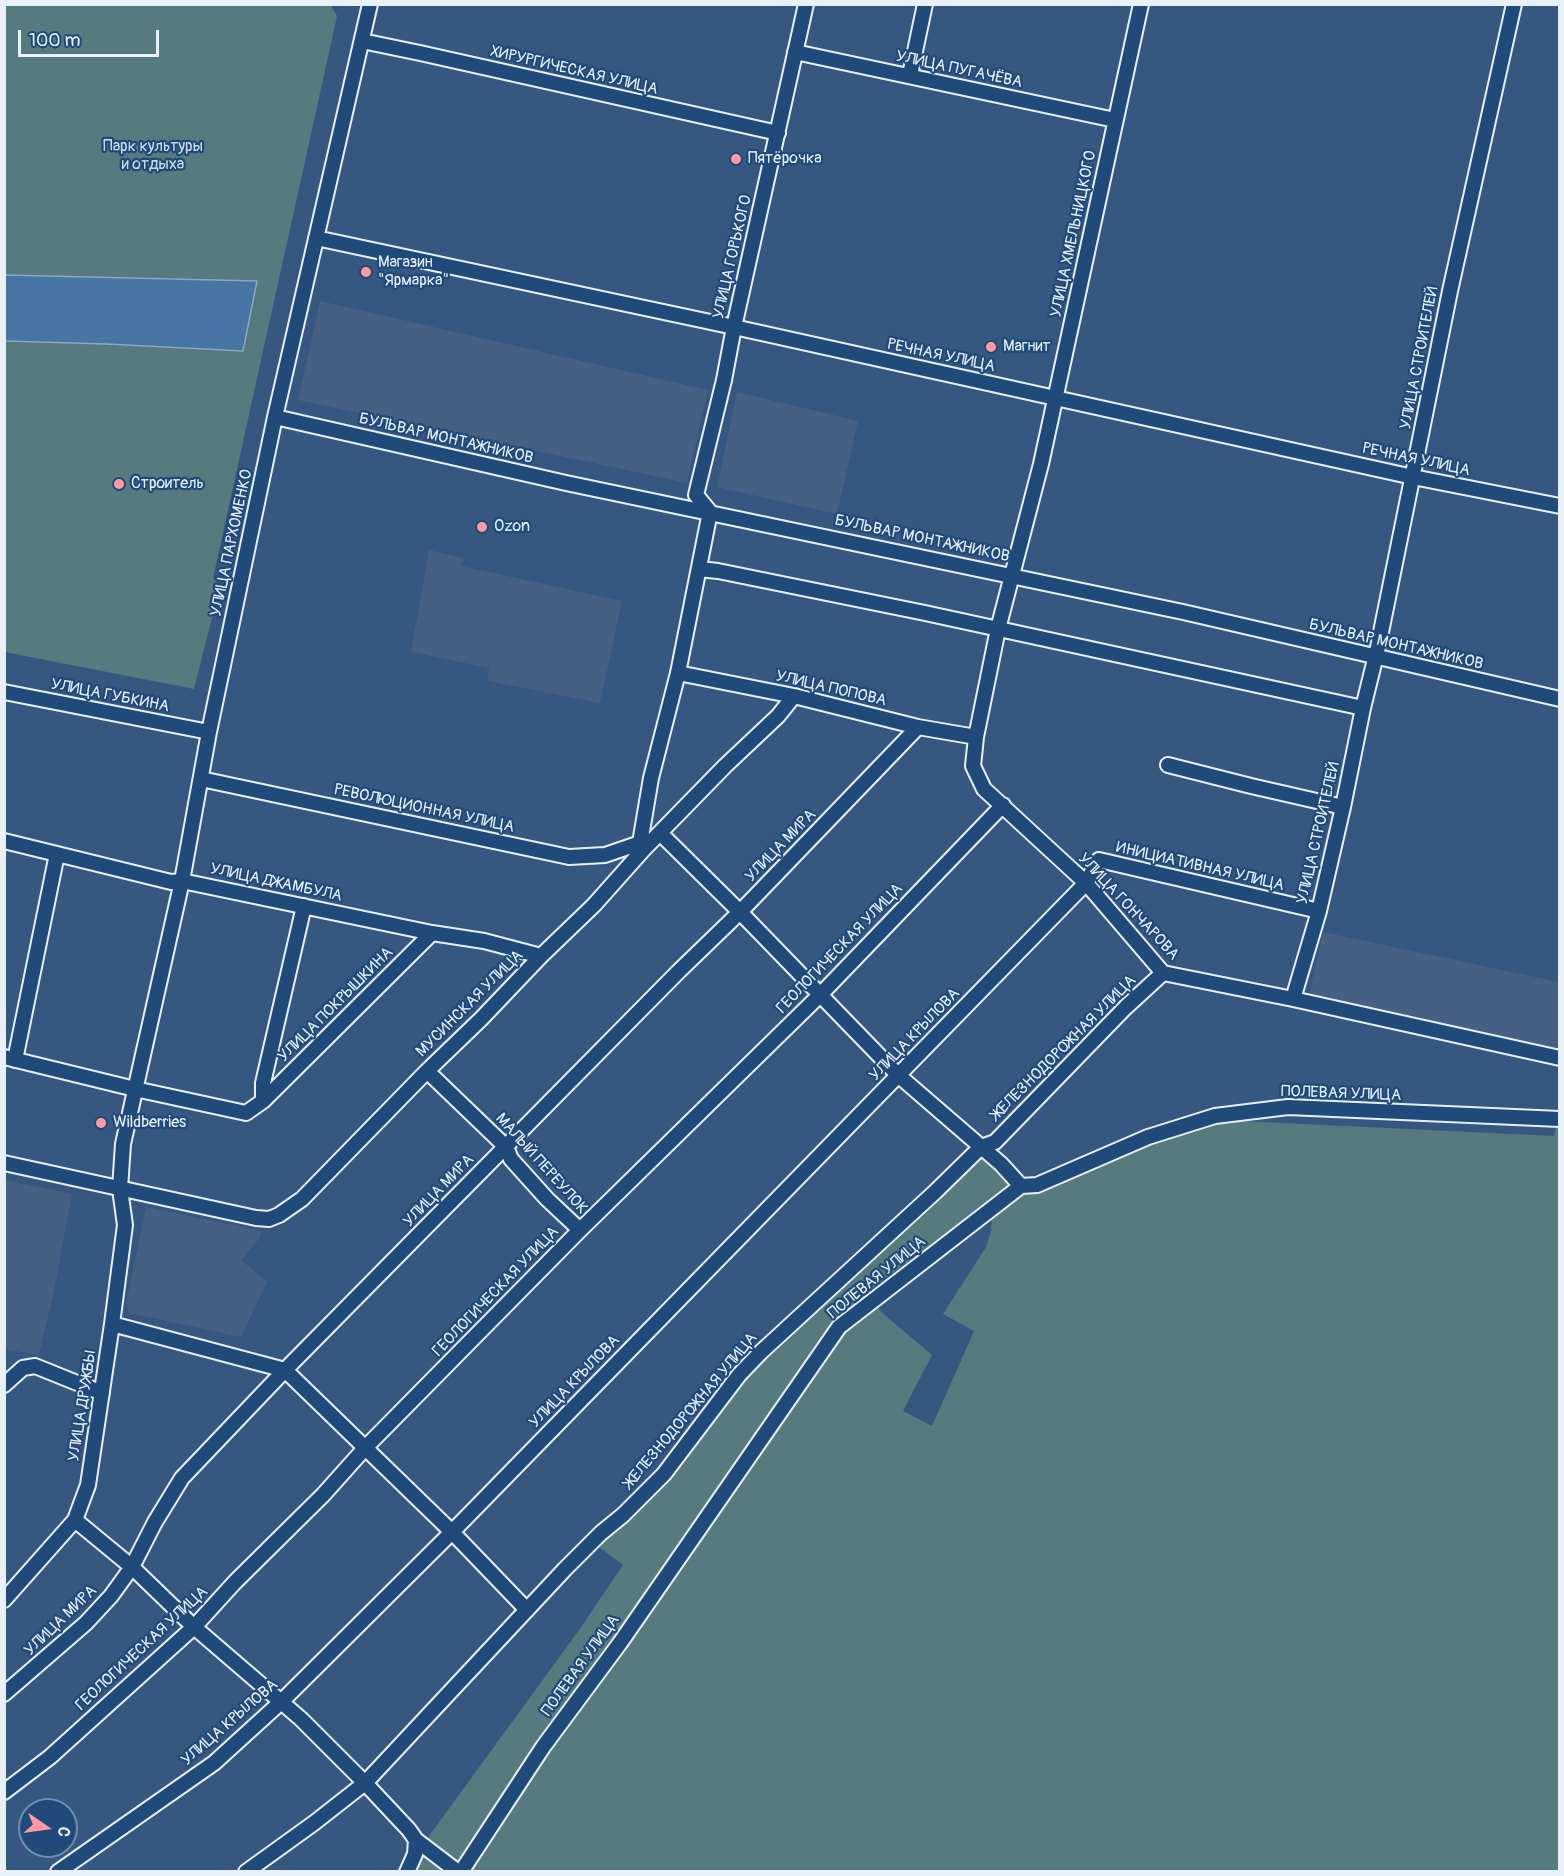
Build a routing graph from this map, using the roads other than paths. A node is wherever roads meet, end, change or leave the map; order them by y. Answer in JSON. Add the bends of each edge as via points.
{"nodes":[{"id":1,"x":370,"y":4,"type":"edge"},
{"id":2,"x":806,"y":4,"type":"edge"},
{"id":3,"x":925,"y":4,"type":"edge"},
{"id":4,"x":1141,"y":4,"type":"edge"},
{"id":5,"x":1514,"y":4,"type":"edge"},
{"id":6,"x":362,"y":41,"type":"junction"},
{"id":7,"x":795,"y":52,"type":"junction"},
{"id":8,"x":910,"y":75,"type":"junction"},
{"id":9,"x":1115,"y":120,"type":"junction"},
{"id":10,"x":778,"y":134,"type":"junction"},
{"id":11,"x":316,"y":238,"type":"junction"},
{"id":12,"x":734,"y":327,"type":"junction"},
{"id":13,"x":1056,"y":398,"type":"junction"},
{"id":14,"x":275,"y":417,"type":"junction"},
{"id":15,"x":1413,"y":477,"type":"junction"},
{"id":16,"x":1560,"y":506,"type":"edge"},
{"id":17,"x":710,"y":512,"type":"junction"},
{"id":18,"x":699,"y":569,"type":"junction"},
{"id":19,"x":1012,"y":575,"type":"junction"},
{"id":20,"x":998,"y":629,"type":"junction"},
{"id":21,"x":1376,"y":657,"type":"junction"},
{"id":22,"x":678,"y":673,"type":"junction"},
{"id":23,"x":4,"y":692,"type":"edge"},
{"id":24,"x":794,"y":696,"type":"junction"},
{"id":25,"x":1560,"y":699,"type":"edge"},
{"id":26,"x":1363,"y":708,"type":"junction"},
{"id":27,"x":918,"y":726,"type":"junction"},
{"id":28,"x":209,"y":732,"type":"junction"},
{"id":29,"x":976,"y":737,"type":"junction"},
{"id":30,"x":1168,"y":765,"type":"dead end"},
{"id":31,"x":201,"y":779,"type":"junction"},
{"id":32,"x":1003,"y":805,"type":"junction"},
{"id":33,"x":1343,"y":807,"type":"junction"},
{"id":34,"x":660,"y":834,"type":"junction"},
{"id":35,"x":4,"y":841,"type":"edge"},
{"id":36,"x":641,"y":847,"type":"junction"},
{"id":37,"x":57,"y":854,"type":"junction"},
{"id":38,"x":182,"y":881,"type":"junction"},
{"id":39,"x":1086,"y":883,"type":"junction"},
{"id":40,"x":304,"y":906,"type":"junction"},
{"id":41,"x":1319,"y":911,"type":"junction"},
{"id":42,"x":740,"y":912,"type":"junction"},
{"id":43,"x":432,"y":933,"type":"junction"},
{"id":44,"x":541,"y":956,"type":"junction"},
{"id":45,"x":1163,"y":973,"type":"junction"},
{"id":46,"x":821,"y":994,"type":"junction"},
{"id":47,"x":1293,"y":999,"type":"junction"},
{"id":48,"x":10,"y":1058,"type":"edge"},
{"id":49,"x":1560,"y":1058,"type":"edge"},
{"id":50,"x":427,"y":1071,"type":"junction"},
{"id":51,"x":898,"y":1075,"type":"junction"},
{"id":52,"x":135,"y":1089,"type":"junction"},
{"id":53,"x":263,"y":1101,"type":"junction"},
{"id":54,"x":1560,"y":1119,"type":"edge"},
{"id":55,"x":506,"y":1147,"type":"junction"},
{"id":56,"x":981,"y":1147,"type":"junction"},
{"id":57,"x":4,"y":1163,"type":"edge"},
{"id":58,"x":1021,"y":1186,"type":"junction"},
{"id":59,"x":120,"y":1189,"type":"junction"},
{"id":60,"x":580,"y":1230,"type":"junction"},
{"id":61,"x":112,"y":1324,"type":"junction"},
{"id":62,"x":285,"y":1370,"type":"junction"},
{"id":63,"x":4,"y":1385,"type":"edge"},
{"id":64,"x":102,"y":1393,"type":"junction"},
{"id":65,"x":366,"y":1447,"type":"junction"},
{"id":66,"x":75,"y":1520,"type":"junction"},
{"id":67,"x":452,"y":1532,"type":"junction"},
{"id":68,"x":132,"y":1568,"type":"junction"},
{"id":69,"x":4,"y":1600,"type":"edge"},
{"id":70,"x":527,"y":1611,"type":"junction"},
{"id":71,"x":194,"y":1627,"type":"junction"},
{"id":72,"x":4,"y":1694,"type":"edge"},
{"id":73,"x":281,"y":1702,"type":"junction"},
{"id":74,"x":365,"y":1783,"type":"junction"},
{"id":75,"x":4,"y":1792,"type":"edge"},
{"id":76,"x":416,"y":1840,"type":"junction"},
{"id":77,"x":58,"y":1872,"type":"edge"},
{"id":78,"x":246,"y":1872,"type":"edge"},
{"id":79,"x":407,"y":1872,"type":"edge"},
{"id":80,"x":459,"y":1872,"type":"edge"}],
"edges":[{"from":1,"to":6,"type":"street","name":"УЛИЦА ПАРХОМЕНКО"},
{"from":2,"to":7,"type":"street","name":"УЛИЦА ГОРЬКОГО"},
{"from":3,"to":8,"type":"street"},
{"from":4,"to":9,"type":"street","name":"УЛИЦА ХМЕЛЬНИЦКОГО"},
{"from":5,"to":15,"type":"street","name":"УЛИЦА СТРОИТЕЛЕЙ","via":[[1457,256]]},
{"from":6,"to":10,"type":"street","name":"ХИРУРГИЧЕСКАЯ УЛИЦА"},
{"from":6,"to":11,"type":"street","name":"УЛИЦА ПАРХОМЕНКО"},
{"from":7,"to":8,"type":"street","name":"УЛИЦА ПУГАЧЁВА"},
{"from":7,"to":10,"type":"street","name":"УЛИЦА ГОРЬКОГО"},
{"from":8,"to":9,"type":"street","name":"УЛИЦА ПУГАЧЁВА"},
{"from":9,"to":13,"type":"street","name":"УЛИЦА ХМЕЛЬНИЦКОГО"},
{"from":10,"to":12,"type":"street","name":"УЛИЦА ГОРЬКОГО"},
{"from":11,"to":12,"type":"street","name":"РЕЧНАЯ УЛИЦА"},
{"from":11,"to":14,"type":"street","name":"УЛИЦА ПАРХОМЕНКО"},
{"from":12,"to":13,"type":"street","name":"РЕЧНАЯ УЛИЦА"},
{"from":12,"to":17,"type":"street","name":"УЛИЦА ГОРЬКОГО","via":[[696,495]]},
{"from":13,"to":15,"type":"street","name":"РЕЧНАЯ УЛИЦА"},
{"from":13,"to":19,"type":"street","name":"УЛИЦА ХМЕЛЬНИЦКОГО"},
{"from":14,"to":17,"type":"street","name":"БУЛЬВАР МОНТАЖНИКОВ"},
{"from":14,"to":28,"type":"street","name":"УЛИЦА ПАРХОМЕНКО"},
{"from":15,"to":16,"type":"street","name":"РЕЧНАЯ УЛИЦА"},
{"from":15,"to":21,"type":"street","name":"УЛИЦА СТРОИТЕЛЕЙ"},
{"from":17,"to":18,"type":"street"},
{"from":17,"to":19,"type":"street","name":"БУЛЬВАР МОНТАЖНИКОВ"},
{"from":18,"to":20,"type":"street"},
{"from":18,"to":22,"type":"street"},
{"from":19,"to":20,"type":"street","name":"УЛИЦА ГОНЧАРОВА"},
{"from":19,"to":21,"type":"street","name":"БУЛЬВАР МОНТАЖНИКОВ"},
{"from":20,"to":26,"type":"street"},
{"from":20,"to":29,"type":"street","name":"УЛИЦА ГОНЧАРОВА"},
{"from":21,"to":25,"type":"street","name":"БУЛЬВАР МОНТАЖНИКОВ"},
{"from":21,"to":26,"type":"street","name":"УЛИЦА СТРОИТЕЛЕЙ"},
{"from":22,"to":24,"type":"street","name":"УЛИЦА ПОПОВА"},
{"from":22,"to":36,"type":"street","via":[[651,778]]},
{"from":23,"to":28,"type":"street","name":"УЛИЦА ГУБКИНА"},
{"from":24,"to":27,"type":"street","name":"УЛИЦА ПОПОВА"},
{"from":24,"to":34,"type":"street","name":"МУСИНСКАЯ УЛИЦА"},
{"from":26,"to":33,"type":"street","name":"УЛИЦА СТРОИТЕЛЕЙ"},
{"from":27,"to":29,"type":"street","name":"УЛИЦА ПОПОВА"},
{"from":27,"to":42,"type":"street","name":"УЛИЦА МИРА"},
{"from":28,"to":31,"type":"street","name":"УЛИЦА ПАРХОМЕНКО"},
{"from":29,"to":32,"type":"street","name":"УЛИЦА ГОНЧАРОВА","via":[[973,766],[984,789]]},
{"from":30,"to":33,"type":"street"},
{"from":31,"to":36,"type":"street","name":"РЕВОЛЮЦИОННАЯ УЛИЦА","via":[[569,857]]},
{"from":31,"to":38,"type":"street","name":"УЛИЦА ПАРХОМЕНКО"},
{"from":32,"to":39,"type":"street","name":"УЛИЦА ГОНЧАРОВА"},
{"from":32,"to":46,"type":"street","name":"ГЕОЛОГИЧЕСКАЯ УЛИЦА"},
{"from":33,"to":41,"type":"street","name":"УЛИЦА СТРОИТЕЛЕЙ"},
{"from":34,"to":36,"type":"street","name":"МУСИНСКАЯ УЛИЦА"},
{"from":34,"to":42,"type":"street"},
{"from":35,"to":37,"type":"street","name":"УЛИЦА ДЖАМБУЛА"},
{"from":36,"to":44,"type":"street","name":"МУСИНСКАЯ УЛИЦА","via":[[594,904]]},
{"from":37,"to":38,"type":"street","name":"УЛИЦА ДЖАМБУЛА","via":[[171,882]]},
{"from":37,"to":48,"type":"street"},
{"from":38,"to":40,"type":"street","name":"УЛИЦА ДЖАМБУЛА"},
{"from":38,"to":52,"type":"street","name":"УЛИЦА ПАРХОМЕНКО"},
{"from":39,"to":41,"type":"street","name":"ИНИЦИАТИВНАЯ УЛИЦА","via":[[1099,860]]},
{"from":39,"to":45,"type":"street","name":"УЛИЦА ГОНЧАРОВА"},
{"from":39,"to":51,"type":"street","name":"УЛИЦА КРЫЛОВА"},
{"from":40,"to":43,"type":"street","name":"УЛИЦА ДЖАМБУЛА"},
{"from":40,"to":53,"type":"street","name":"УЛИЦА ПОКРЫШКИНА","via":[[263,1083]]},
{"from":41,"to":47,"type":"street","name":"УЛИЦА СТРОИТЕЛЕЙ"},
{"from":42,"to":46,"type":"street"},
{"from":42,"to":55,"type":"street","name":"УЛИЦА МИРА"},
{"from":43,"to":44,"type":"street","name":"УЛИЦА ДЖАМБУЛА"},
{"from":43,"to":53,"type":"street","name":"УЛИЦА ПОКРЫШКИНА"},
{"from":44,"to":50,"type":"street","name":"МУСИНСКАЯ УЛИЦА"},
{"from":45,"to":47,"type":"street","name":"УЛИЦА ГОНЧАРОВА"},
{"from":45,"to":56,"type":"street","name":"ЖЕЛЕЗНОДОРОЖНАЯ УЛИЦА","via":[[995,1142]]},
{"from":46,"to":51,"type":"street"},
{"from":46,"to":60,"type":"street","name":"ГЕОЛОГИЧЕСКАЯ УЛИЦА"},
{"from":47,"to":49,"type":"street","name":"УЛИЦА ГОНЧАРОВА"},
{"from":48,"to":52,"type":"street","name":"УЛИЦА ПОКРЫШКИНА"},
{"from":50,"to":55,"type":"street","name":"МАЛЫЙ ПЕРЕУЛОК"},
{"from":50,"to":59,"type":"street","name":"МУСИНСКАЯ УЛИЦА","via":[[302,1199],[279,1215],[256,1218]]},
{"from":51,"to":56,"type":"street"},
{"from":51,"to":67,"type":"street","name":"УЛИЦА КРЫЛОВА"},
{"from":52,"to":53,"type":"street","name":"УЛИЦА ПОКРЫШКИНА","via":[[246,1113]]},
{"from":52,"to":59,"type":"street","name":"УЛИЦА ПАРХОМЕНКО","via":[[123,1144]]},
{"from":54,"to":58,"type":"street","name":"ПОЛЕВАЯ УЛИЦА","via":[[1288,1107],[1225,1114],[1148,1137],[1037,1185]]},
{"from":55,"to":60,"type":"street","name":"МАЛЫЙ ПЕРЕУЛОК","via":[[510,1158]]},
{"from":55,"to":62,"type":"street","name":"УЛИЦА МИРА"},
{"from":56,"to":58,"type":"street"},
{"from":56,"to":70,"type":"street","name":"ЖЕЛЕЗНОДОРОЖНАЯ УЛИЦА","via":[[761,1352],[664,1474]]},
{"from":57,"to":59,"type":"street","name":"МУСИНСКАЯ УЛИЦА"},
{"from":58,"to":80,"type":"street","name":"ПОЛЕВАЯ УЛИЦА","via":[[839,1327]]},
{"from":59,"to":61,"type":"street","name":"УЛИЦА ДРУЖБЫ","via":[[125,1225]]},
{"from":60,"to":65,"type":"street","name":"ГЕОЛОГИЧЕСКАЯ УЛИЦА"},
{"from":61,"to":62,"type":"street"},
{"from":61,"to":64,"type":"street","name":"УЛИЦА ДРУЖБЫ"},
{"from":62,"to":65,"type":"street"},
{"from":62,"to":68,"type":"street","name":"УЛИЦА МИРА","via":[[182,1478],[154,1522]]},
{"from":63,"to":64,"type":"street","via":[[23,1368],[35,1366]]},
{"from":64,"to":66,"type":"street","name":"УЛИЦА ДРУЖБЫ","via":[[88,1485]]},
{"from":65,"to":67,"type":"street"},
{"from":65,"to":71,"type":"street","name":"ГЕОЛОГИЧЕСКАЯ УЛИЦА"},
{"from":66,"to":68,"type":"street"},
{"from":66,"to":69,"type":"street","name":"УЛИЦА ДРУЖБЫ"},
{"from":67,"to":70,"type":"street"},
{"from":67,"to":73,"type":"street","name":"УЛИЦА КРЫЛОВА"},
{"from":68,"to":71,"type":"street"},
{"from":68,"to":72,"type":"street","name":"УЛИЦА МИРА","via":[[86,1623]]},
{"from":70,"to":74,"type":"street","name":"ЖЕЛЕЗНОДОРОЖНАЯ УЛИЦА"},
{"from":71,"to":73,"type":"street"},
{"from":71,"to":75,"type":"street","name":"ГЕОЛОГИЧЕСКАЯ УЛИЦА","via":[[50,1757]]},
{"from":73,"to":74,"type":"street"},
{"from":73,"to":77,"type":"street","name":"УЛИЦА КРЫЛОВА","via":[[213,1763]]},
{"from":74,"to":76,"type":"street"},
{"from":74,"to":78,"type":"street","name":"ЖЕЛЕЗНОДОРОЖНАЯ УЛИЦА"},
{"from":76,"to":79,"type":"street"},
{"from":76,"to":80,"type":"street"}]}
